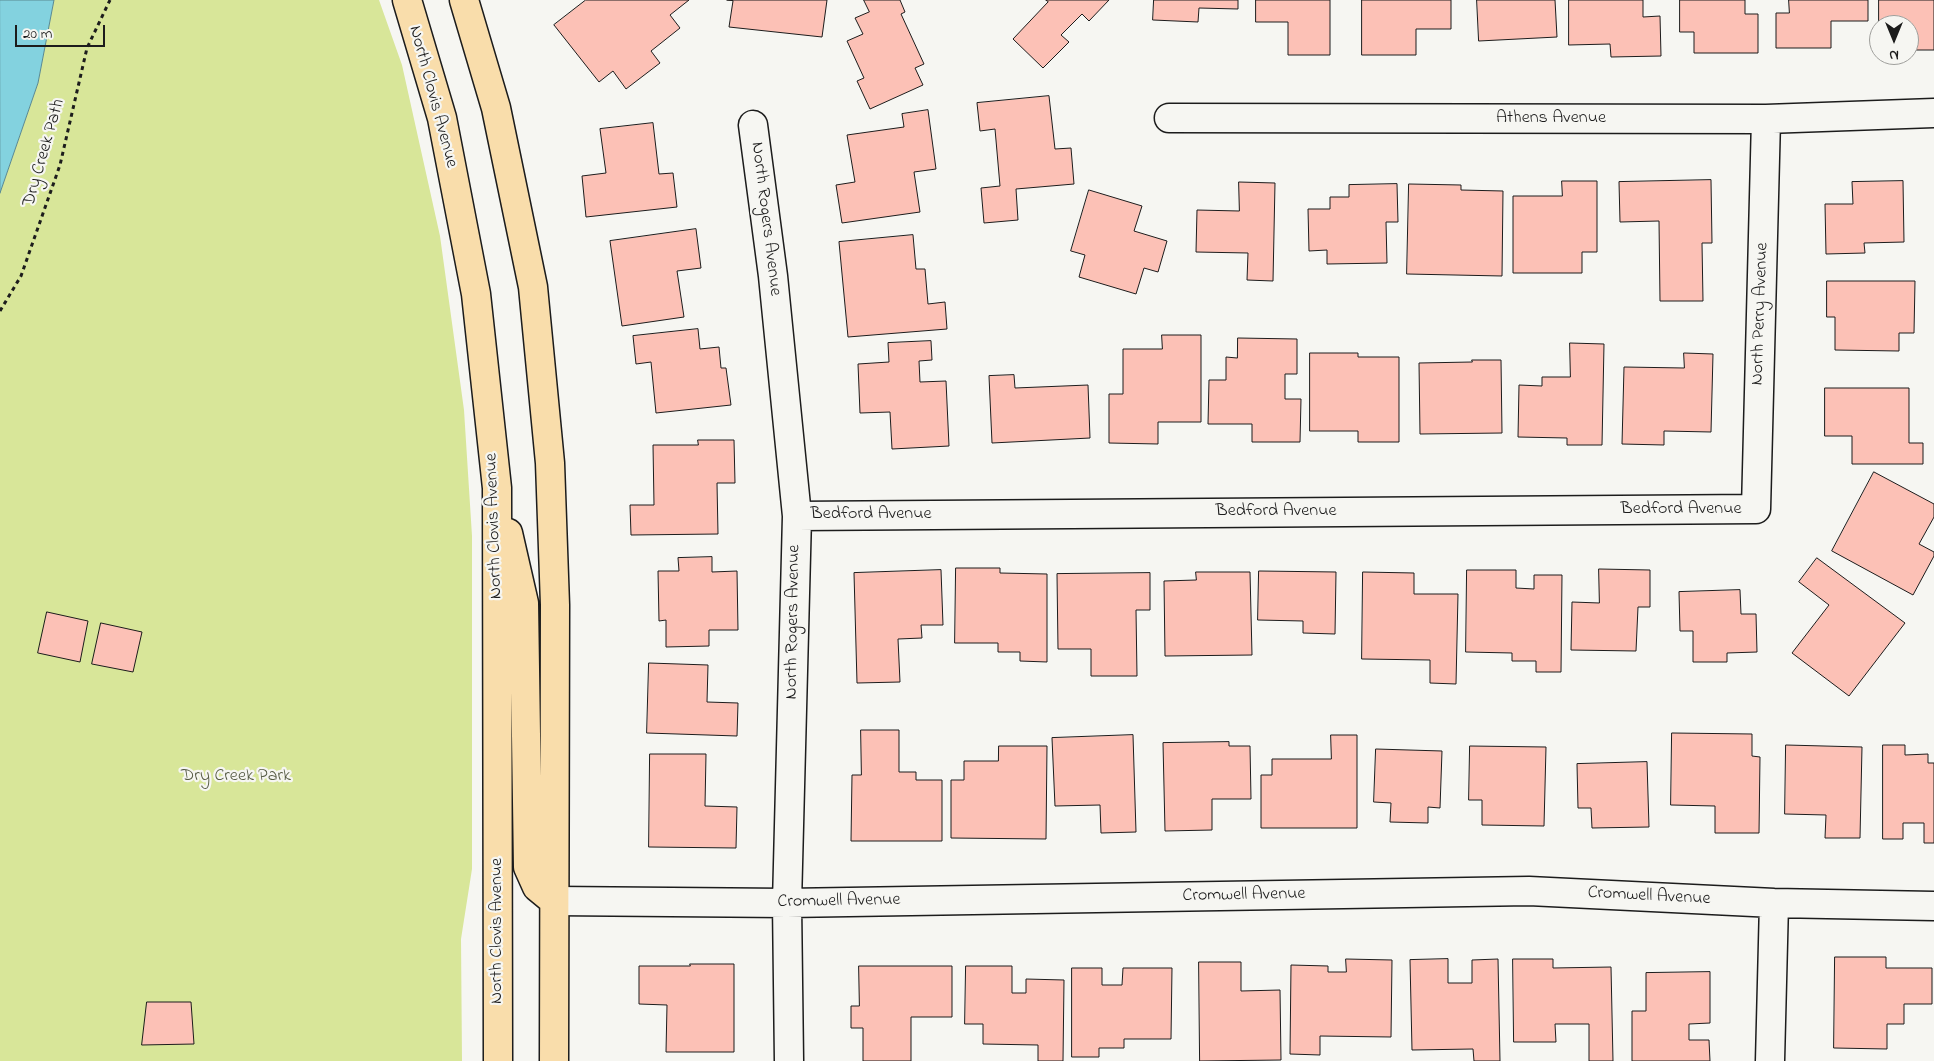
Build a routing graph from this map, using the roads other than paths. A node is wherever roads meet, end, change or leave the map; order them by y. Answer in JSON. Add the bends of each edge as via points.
{"nodes":[{"id":1,"x":407,"y":0,"type":"edge"},
{"id":2,"x":464,"y":0,"type":"edge"},
{"id":3,"x":1934,"y":114,"type":"edge"},
{"id":4,"x":1168,"y":118,"type":"dead end"},
{"id":5,"x":1766,"y":119,"type":"junction"},
{"id":6,"x":753,"y":125,"type":"dead end"},
{"id":7,"x":497,"y":488,"type":"junction"},
{"id":8,"x":1756,"y":509,"type":"joint"},
{"id":9,"x":797,"y":516,"type":"junction"},
{"id":10,"x":554,"y":901,"type":"junction"},
{"id":11,"x":787,"y":903,"type":"junction"},
{"id":12,"x":1774,"y":903,"type":"junction"},
{"id":13,"x":1934,"y":906,"type":"edge"},
{"id":14,"x":498,"y":1061,"type":"edge"},
{"id":15,"x":554,"y":1061,"type":"edge"},
{"id":16,"x":789,"y":1061,"type":"edge"},
{"id":17,"x":1770,"y":1061,"type":"edge"}],
"edges":[{"from":1,"to":7,"type":"main road","name":"North Clovis Avenue","via":[[442,118],[476,294]]},
{"from":2,"to":10,"type":"main road","via":[[496,108],[533,287],[552,510],[555,605]]},
{"from":3,"to":5,"type":"street","name":"Athens Avenue"},
{"from":4,"to":5,"type":"street","name":"Athens Avenue"},
{"from":5,"to":8,"type":"street","name":"North Perry Avenue"},
{"from":6,"to":9,"type":"street","name":"North Rogers Avenue","via":[[774,276]]},
{"from":7,"to":10,"type":"main road","via":[[524,603],[528,867],[536,887]]},
{"from":7,"to":14,"type":"main road","name":"North Clovis Avenue"},
{"from":8,"to":9,"type":"street","name":"Bedford Avenue"},
{"from":9,"to":11,"type":"street","name":"North Rogers Avenue"},
{"from":10,"to":11,"type":"street","name":"Cromwell Avenue"},
{"from":10,"to":15,"type":"main road"},
{"from":11,"to":12,"type":"street","name":"Cromwell Avenue","via":[[1529,891]]},
{"from":11,"to":16,"type":"street","name":"North Rogers Avenue"},
{"from":12,"to":13,"type":"street","name":"Cromwell Avenue"},
{"from":12,"to":17,"type":"street"}]}
